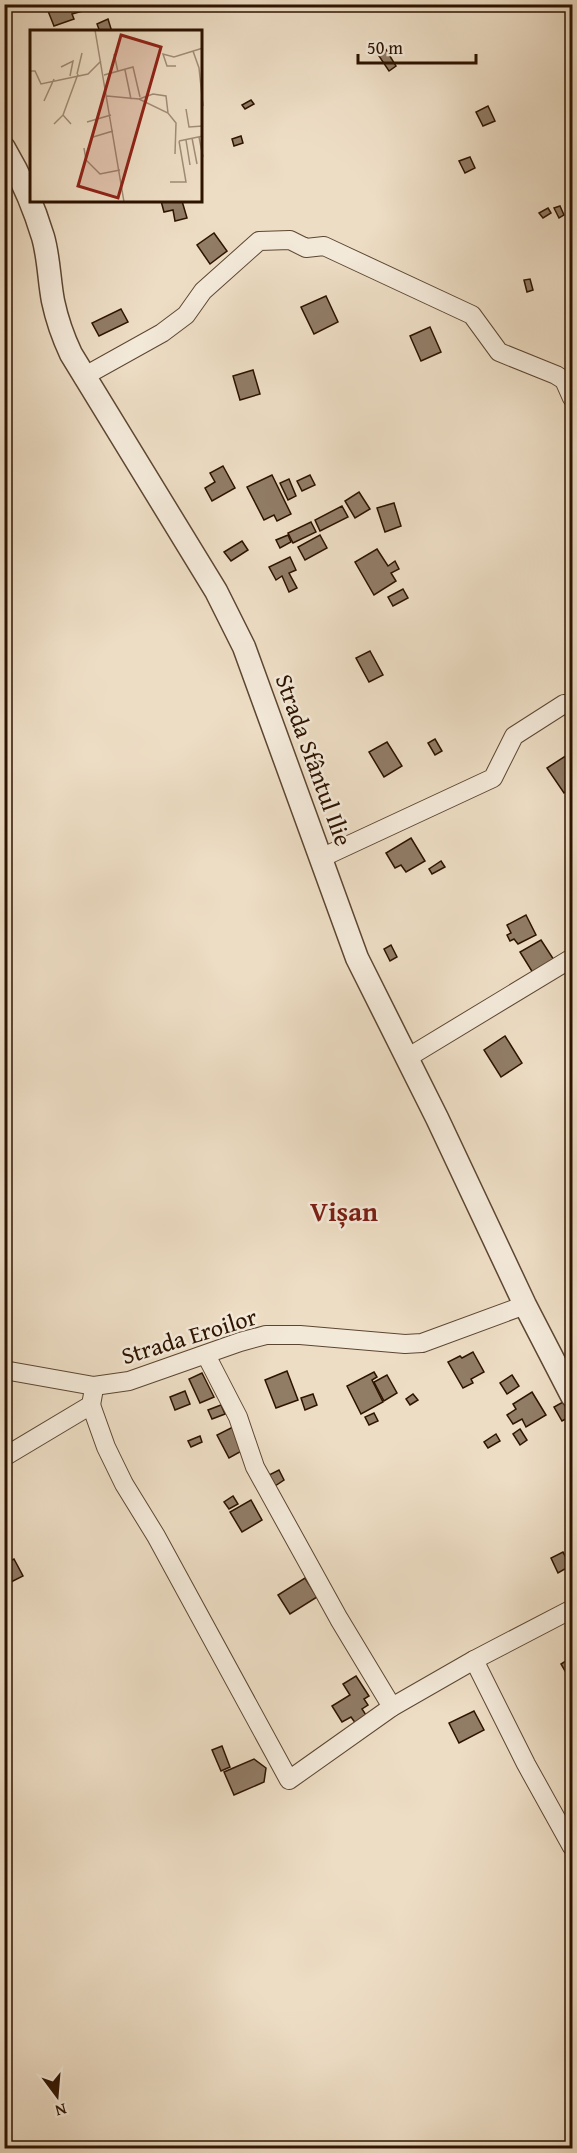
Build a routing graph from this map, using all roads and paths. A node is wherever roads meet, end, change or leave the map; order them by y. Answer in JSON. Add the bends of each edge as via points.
{"nodes":[{"id":1,"x":4,"y":148,"type":"edge"},
{"id":2,"x":83,"y":377,"type":"junction"},
{"id":3,"x":573,"y":398,"type":"edge"},
{"id":4,"x":564,"y":704,"type":"dead end"},
{"id":5,"x":321,"y":858,"type":"junction"},
{"id":6,"x":573,"y":958,"type":"edge"},
{"id":7,"x":407,"y":1058,"type":"junction"},
{"id":8,"x":525,"y":1305,"type":"junction"},
{"id":9,"x":206,"y":1355,"type":"junction"},
{"id":10,"x":4,"y":1370,"type":"edge"},
{"id":11,"x":94,"y":1386,"type":"junction"},
{"id":12,"x":573,"y":1396,"type":"edge"},
{"id":13,"x":91,"y":1405,"type":"junction"},
{"id":14,"x":4,"y":1457,"type":"edge"},
{"id":15,"x":573,"y":1609,"type":"edge"},
{"id":16,"x":474,"y":1660,"type":"junction"},
{"id":17,"x":392,"y":1707,"type":"junction"},
{"id":18,"x":573,"y":1847,"type":"edge"}],
"edges":[{"from":1,"to":2,"type":"street","name":"Strada Sfântul Ilie","via":[[43,238],[60,329]]},
{"from":2,"to":3,"type":"street","via":[[162,333],[186,315],[202,291],[260,241],[290,240],[306,248],[324,246],[472,315],[499,352],[556,375],[564,380]]},
{"from":2,"to":5,"type":"street","name":"Strada Sfântul Ilie","via":[[216,591],[244,647]]},
{"from":4,"to":5,"type":"street","via":[[514,736],[494,778]]},
{"from":5,"to":7,"type":"street","name":"Strada Sfântul Ilie","via":[[357,958]]},
{"from":6,"to":7,"type":"street"},
{"from":7,"to":8,"type":"street","name":"Strada Sfântul Ilie"},
{"from":8,"to":9,"type":"street","name":"Strada Eroilor","via":[[422,1343],[266,1335]]},
{"from":8,"to":12,"type":"street","name":"Strada Sfântul Ilie"},
{"from":9,"to":11,"type":"street","name":"Strada Eroilor","via":[[129,1381]]},
{"from":9,"to":17,"type":"street","via":[[238,1417],[255,1467]]},
{"from":10,"to":11,"type":"street","name":"Strada Eroilor"},
{"from":11,"to":13,"type":"street"},
{"from":13,"to":14,"type":"street"},
{"from":13,"to":17,"type":"street","via":[[124,1484],[289,1780]]},
{"from":15,"to":16,"type":"street"},
{"from":16,"to":17,"type":"street"},
{"from":16,"to":18,"type":"street"}]}
